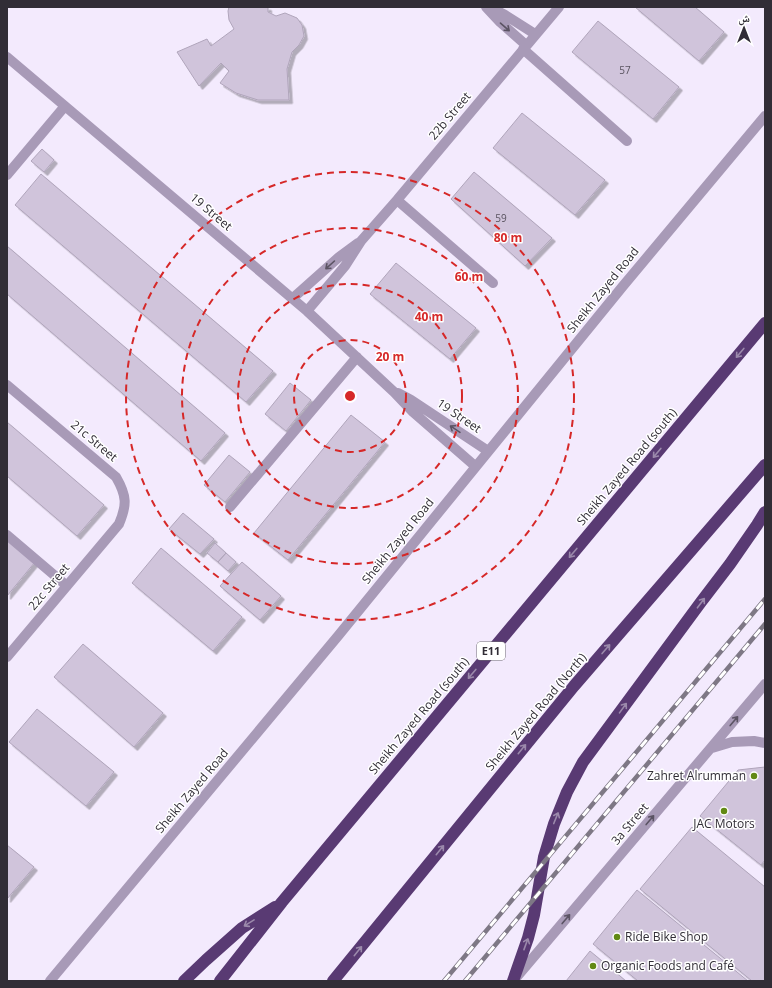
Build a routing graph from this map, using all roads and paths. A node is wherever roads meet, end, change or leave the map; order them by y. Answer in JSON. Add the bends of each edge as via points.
{"nodes":[{"id":1,"x":486,"y":7,"type":"edge"},
{"id":2,"x":490,"y":7,"type":"edge"},
{"id":3,"x":559,"y":7,"type":"edge"},
{"id":4,"x":535,"y":34,"type":"junction"},
{"id":5,"x":524,"y":47,"type":"junction"},
{"id":6,"x":7,"y":57,"type":"edge"},
{"id":7,"x":65,"y":106,"type":"junction"},
{"id":8,"x":765,"y":116,"type":"edge"},
{"id":9,"x":627,"y":141,"type":"dead end"},
{"id":10,"x":7,"y":176,"type":"edge"},
{"id":11,"x":397,"y":200,"type":"junction"},
{"id":12,"x":361,"y":241,"type":"junction"},
{"id":13,"x":493,"y":284,"type":"dead end"},
{"id":14,"x":292,"y":298,"type":"junction"},
{"id":15,"x":307,"y":311,"type":"junction"},
{"id":16,"x":765,"y":324,"type":"edge"},
{"id":17,"x":357,"y":357,"type":"junction"},
{"id":18,"x":7,"y":384,"type":"edge"},
{"id":19,"x":394,"y":392,"type":"junction"},
{"id":20,"x":488,"y":451,"type":"junction"},
{"id":21,"x":765,"y":465,"type":"edge"},
{"id":22,"x":475,"y":466,"type":"junction"},
{"id":23,"x":230,"y":507,"type":"dead end"},
{"id":24,"x":765,"y":512,"type":"edge"},
{"id":25,"x":110,"y":534,"type":"joint"},
{"id":26,"x":7,"y":535,"type":"edge"},
{"id":27,"x":66,"y":586,"type":"junction"},
{"id":28,"x":7,"y":657,"type":"edge"},
{"id":29,"x":765,"y":684,"type":"edge"},
{"id":30,"x":765,"y":743,"type":"edge"},
{"id":31,"x":712,"y":748,"type":"junction"},
{"id":32,"x":282,"y":902,"type":"junction"},
{"id":33,"x":50,"y":981,"type":"edge"},
{"id":34,"x":184,"y":981,"type":"edge"},
{"id":35,"x":220,"y":981,"type":"edge"},
{"id":36,"x":333,"y":981,"type":"edge"},
{"id":37,"x":513,"y":981,"type":"edge"}],
"edges":[{"from":1,"to":5,"type":"street","one_way":true},
{"from":2,"to":4,"type":"street"},
{"from":3,"to":4,"type":"street","name":"22b Street"},
{"from":4,"to":5,"type":"street","name":"22b Street"},
{"from":5,"to":9,"type":"street"},
{"from":5,"to":11,"type":"street","name":"22b Street"},
{"from":6,"to":7,"type":"street","name":"19 Street"},
{"from":7,"to":10,"type":"street"},
{"from":7,"to":14,"type":"street","name":"19 Street"},
{"from":8,"to":20,"type":"street","name":"Sheikh Zayed Road"},
{"from":11,"to":12,"type":"street","name":"22b Street"},
{"from":11,"to":13,"type":"street"},
{"from":12,"to":14,"type":"street","name":"22b Street","one_way":true},
{"from":12,"to":15,"type":"street","name":"22b Street","via":[[345,266]]},
{"from":14,"to":15,"type":"street","name":"19 Street"},
{"from":15,"to":17,"type":"street","name":"19 Street"},
{"from":16,"to":32,"type":"highway","name":"Sheikh Zayed Road (south)","number":"E11","one_way":true},
{"from":17,"to":19,"type":"street","name":"19 Street"},
{"from":17,"to":23,"type":"street"},
{"from":18,"to":25,"type":"street","name":"21c Street","via":[[116,477],[123,489],[124,513]]},
{"from":20,"to":19,"type":"street","name":"19 Street","one_way":true,"via":[[411,400]]},
{"from":19,"to":22,"type":"street","name":"19 Street"},
{"from":20,"to":22,"type":"street","name":"Sheikh Zayed Road"},
{"from":36,"to":21,"type":"highway","name":"Sheikh Zayed Road (North)","one_way":true,"via":[[574,686]]},
{"from":22,"to":33,"type":"street","name":"Sheikh Zayed Road","via":[[338,636]]},
{"from":37,"to":24,"type":"highway","one_way":true,"via":[[528,938],[544,857],[554,824],[583,762],[730,564]]},
{"from":25,"to":27,"type":"street","name":"22c Street"},
{"from":26,"to":27,"type":"street"},
{"from":27,"to":28,"type":"street","name":"22c Street"},
{"from":31,"to":29,"type":"street","name":"3a Street","one_way":true},
{"from":30,"to":31,"type":"street","via":[[732,742]]},
{"from":37,"to":31,"type":"street","name":"3a Street","one_way":true},
{"from":32,"to":34,"type":"highway","one_way":true,"via":[[242,928]]},
{"from":32,"to":35,"type":"highway","name":"Sheikh Zayed Road (south)","number":"E11"}]}
